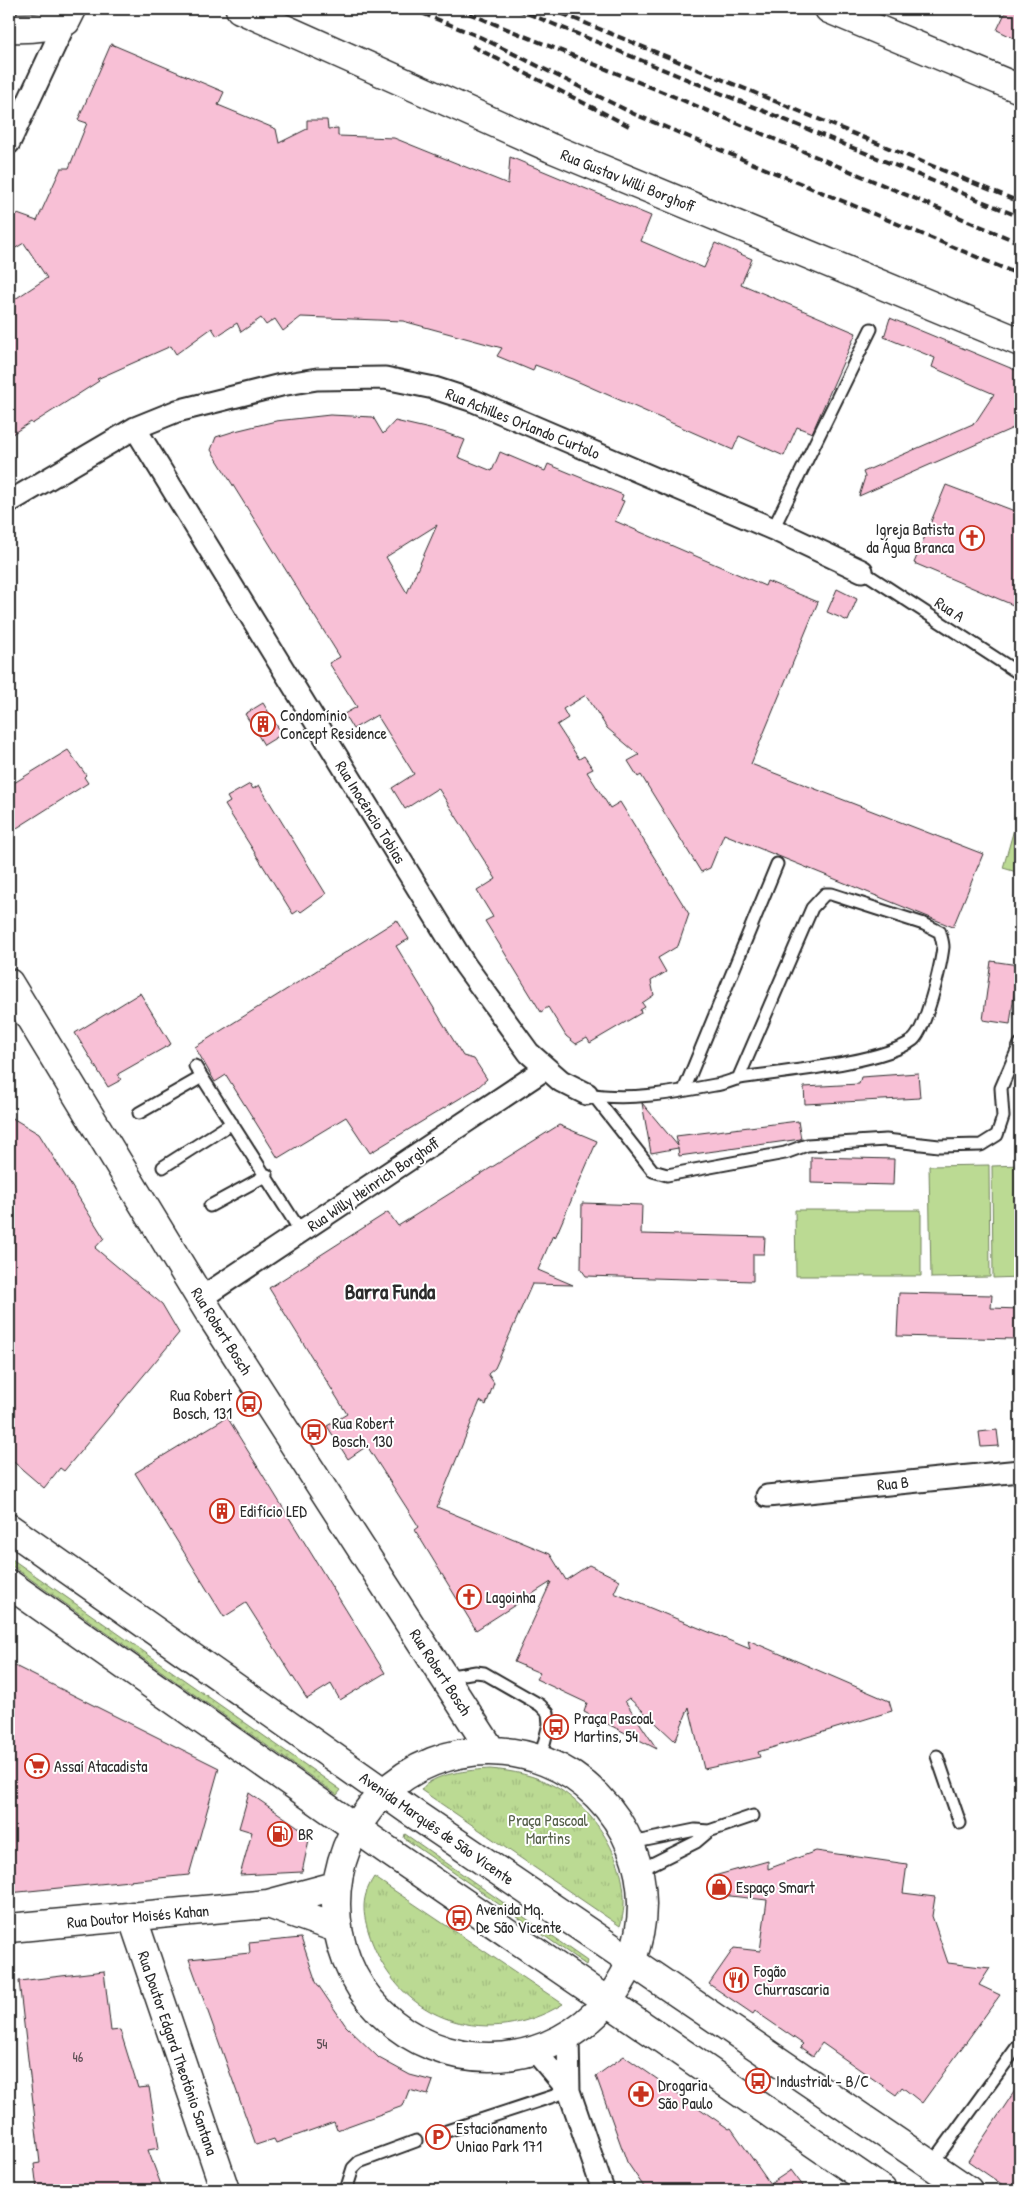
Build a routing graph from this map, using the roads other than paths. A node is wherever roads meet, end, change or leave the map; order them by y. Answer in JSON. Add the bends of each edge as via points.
{"nodes":[{"id":1,"x":240,"y":9,"type":"edge"},
{"id":2,"x":829,"y":9,"type":"edge"},
{"id":3,"x":69,"y":15,"type":"edge"},
{"id":4,"x":9,"y":28,"type":"edge"},
{"id":5,"x":1020,"y":89,"type":"edge"},
{"id":6,"x":9,"y":144,"type":"edge"},
{"id":7,"x":871,"y":330,"type":"dead end"},
{"id":8,"x":1020,"y":342,"type":"edge"},
{"id":9,"x":135,"y":428,"type":"junction"},
{"id":10,"x":9,"y":502,"type":"edge"},
{"id":11,"x":774,"y":528,"type":"junction"},
{"id":12,"x":862,"y":571,"type":"joint"},
{"id":13,"x":1020,"y":674,"type":"edge"},
{"id":14,"x":777,"y":864,"type":"dead end"},
{"id":15,"x":9,"y":983,"type":"edge"},
{"id":16,"x":1020,"y":1044,"type":"edge"},
{"id":17,"x":195,"y":1066,"type":"dead end"},
{"id":18,"x":546,"y":1069,"type":"junction"},
{"id":19,"x":202,"y":1077,"type":"junction"},
{"id":20,"x":738,"y":1079,"type":"junction"},
{"id":21,"x":684,"y":1090,"type":"junction"},
{"id":22,"x":591,"y":1095,"type":"junction"},
{"id":23,"x":139,"y":1113,"type":"dead end"},
{"id":24,"x":232,"y":1123,"type":"junction"},
{"id":25,"x":163,"y":1167,"type":"dead end"},
{"id":26,"x":267,"y":1175,"type":"junction"},
{"id":27,"x":210,"y":1206,"type":"dead end"},
{"id":28,"x":301,"y":1232,"type":"junction"},
{"id":29,"x":200,"y":1298,"type":"junction"},
{"id":30,"x":1020,"y":1471,"type":"edge"},
{"id":31,"x":767,"y":1496,"type":"dead end"},
{"id":32,"x":9,"y":1528,"type":"edge"},
{"id":33,"x":9,"y":1584,"type":"edge"},
{"id":34,"x":444,"y":1677,"type":"junction"},
{"id":35,"x":491,"y":1750,"type":"junction"},
{"id":36,"x":937,"y":1756,"type":"dead end"},
{"id":37,"x":540,"y":1759,"type":"junction"},
{"id":38,"x":384,"y":1791,"type":"junction"},
{"id":39,"x":753,"y":1816,"type":"dead end"},
{"id":40,"x":960,"y":1822,"type":"dead end"},
{"id":41,"x":355,"y":1827,"type":"junction"},
{"id":42,"x":709,"y":1831,"type":"junction"},
{"id":43,"x":631,"y":1843,"type":"junction"},
{"id":44,"x":640,"y":1870,"type":"junction"},
{"id":45,"x":335,"y":1886,"type":"junction"},
{"id":46,"x":268,"y":1904,"type":"junction"},
{"id":47,"x":132,"y":1916,"type":"junction"},
{"id":48,"x":9,"y":1928,"type":"edge"},
{"id":49,"x":336,"y":1928,"type":"junction"},
{"id":50,"x":632,"y":1962,"type":"junction"},
{"id":51,"x":608,"y":2002,"type":"junction"},
{"id":52,"x":568,"y":2036,"type":"junction"},
{"id":53,"x":1020,"y":2042,"type":"edge"},
{"id":54,"x":535,"y":2051,"type":"junction"},
{"id":55,"x":569,"y":2091,"type":"junction"},
{"id":56,"x":447,"y":2131,"type":"dead end"},
{"id":57,"x":416,"y":2141,"type":"dead end"},
{"id":58,"x":932,"y":2164,"type":"junction"},
{"id":59,"x":874,"y":2188,"type":"edge"},
{"id":60,"x":225,"y":2190,"type":"edge"},
{"id":61,"x":346,"y":2190,"type":"edge"},
{"id":62,"x":603,"y":2190,"type":"edge"},
{"id":63,"x":968,"y":2190,"type":"edge"}],
"edges":[{"from":1,"to":8,"type":"street","name":"Rua Gustav Willi Borghoff","via":[[551,148]]},
{"from":2,"to":5,"type":"street"},
{"from":3,"to":4,"type":"street","via":[[46,27]]},
{"from":3,"to":6,"type":"street"},
{"from":7,"to":11,"type":"lane"},
{"from":9,"to":10,"type":"street","name":"Rua Achilles Orlando Curtolo"},
{"from":9,"to":11,"type":"street","name":"Rua Achilles Orlando Curtolo","via":[[184,409],[281,385],[317,379],[385,378],[434,388],[474,401]]},
{"from":9,"to":18,"type":"street","name":"Rua Inocêncio Tobias","via":[[465,965],[529,1053]]},
{"from":11,"to":12,"type":"street","name":"Rua Achilles Orlando Curtolo"},
{"from":12,"to":13,"type":"lane","name":"Rua A"},
{"from":14,"to":21,"type":"lane"},
{"from":15,"to":29,"type":"street","name":"Rua Robert Bosch"},
{"from":16,"to":22,"type":"lane","via":[[1002,1088],[1003,1117],[997,1135],[981,1146],[939,1146],[886,1140],[807,1145],[668,1175],[653,1171]]},
{"from":17,"to":19,"type":"lane"},
{"from":18,"to":22,"type":"street","name":"Rua Inocêncio Tobias","via":[[561,1081]]},
{"from":18,"to":28,"type":"street","name":"Rua Willy Heinrich Borghoff"},
{"from":19,"to":23,"type":"lane"},
{"from":19,"to":24,"type":"lane"},
{"from":20,"to":20,"type":"lane","via":[[872,1056],[901,1047],[915,1038],[928,1012],[942,952],[940,932],[924,924],[825,894],[812,908]]},
{"from":20,"to":21,"type":"lane"},
{"from":21,"to":22,"type":"lane","via":[[629,1097]]},
{"from":24,"to":25,"type":"lane"},
{"from":24,"to":26,"type":"lane"},
{"from":26,"to":27,"type":"lane"},
{"from":26,"to":28,"type":"lane"},
{"from":28,"to":29,"type":"street","name":"Rua Willy Heinrich Borghoff"},
{"from":29,"to":34,"type":"street","name":"Rua Robert Bosch"},
{"from":30,"to":31,"type":"street","name":"Rua B"},
{"from":32,"to":38,"type":"street","name":"Avenida Marquês de São Vicente"},
{"from":33,"to":41,"type":"street"},
{"from":34,"to":35,"type":"street","name":"Rua Robert Bosch"},
{"from":34,"to":37,"type":"lane","via":[[484,1673],[540,1705],[548,1713],[549,1724]]},
{"from":35,"to":37,"type":"street"},
{"from":35,"to":38,"type":"street","via":[[462,1752],[434,1760],[408,1773]]},
{"from":36,"to":40,"type":"lane"},
{"from":37,"to":43,"type":"street","via":[[574,1776],[601,1800]]},
{"from":38,"to":41,"type":"street"},
{"from":38,"to":50,"type":"street","name":"Avenida Marquês de São Vicente"},
{"from":39,"to":42,"type":"lane"},
{"from":41,"to":45,"type":"street","via":[[345,1847]]},
{"from":41,"to":51,"type":"street"},
{"from":42,"to":43,"type":"lane","via":[[695,1830]]},
{"from":42,"to":44,"type":"lane","via":[[696,1842]]},
{"from":43,"to":44,"type":"street"},
{"from":44,"to":50,"type":"street","via":[[643,1915]]},
{"from":45,"to":46,"type":"street","name":"Rua Doutor Moisés Kahan"},
{"from":45,"to":49,"type":"street"},
{"from":46,"to":47,"type":"street","name":"Rua Doutor Moisés Kahan"},
{"from":46,"to":49,"type":"street","name":"Rua Doutor Moisés Kahan"},
{"from":47,"to":48,"type":"street","name":"Rua Doutor Moisés Kahan"},
{"from":47,"to":60,"type":"street","name":"Rua Doutor Edgard Theotônio Santana"},
{"from":49,"to":54,"type":"street","via":[[347,1964],[366,1996],[392,2024],[424,2044],[460,2055],[498,2058]]},
{"from":50,"to":51,"type":"street"},
{"from":50,"to":58,"type":"street","name":"Avenida Marquês de São Vicente"},
{"from":51,"to":52,"type":"street"},
{"from":51,"to":59,"type":"street"},
{"from":52,"to":54,"type":"street"},
{"from":52,"to":55,"type":"street"},
{"from":53,"to":58,"type":"lane"},
{"from":54,"to":55,"type":"street"},
{"from":55,"to":56,"type":"lane"},
{"from":55,"to":62,"type":"street"},
{"from":57,"to":61,"type":"lane","via":[[359,2162],[353,2168]]},
{"from":58,"to":63,"type":"street","name":"Avenida Marquês de São Vicente"}]}
